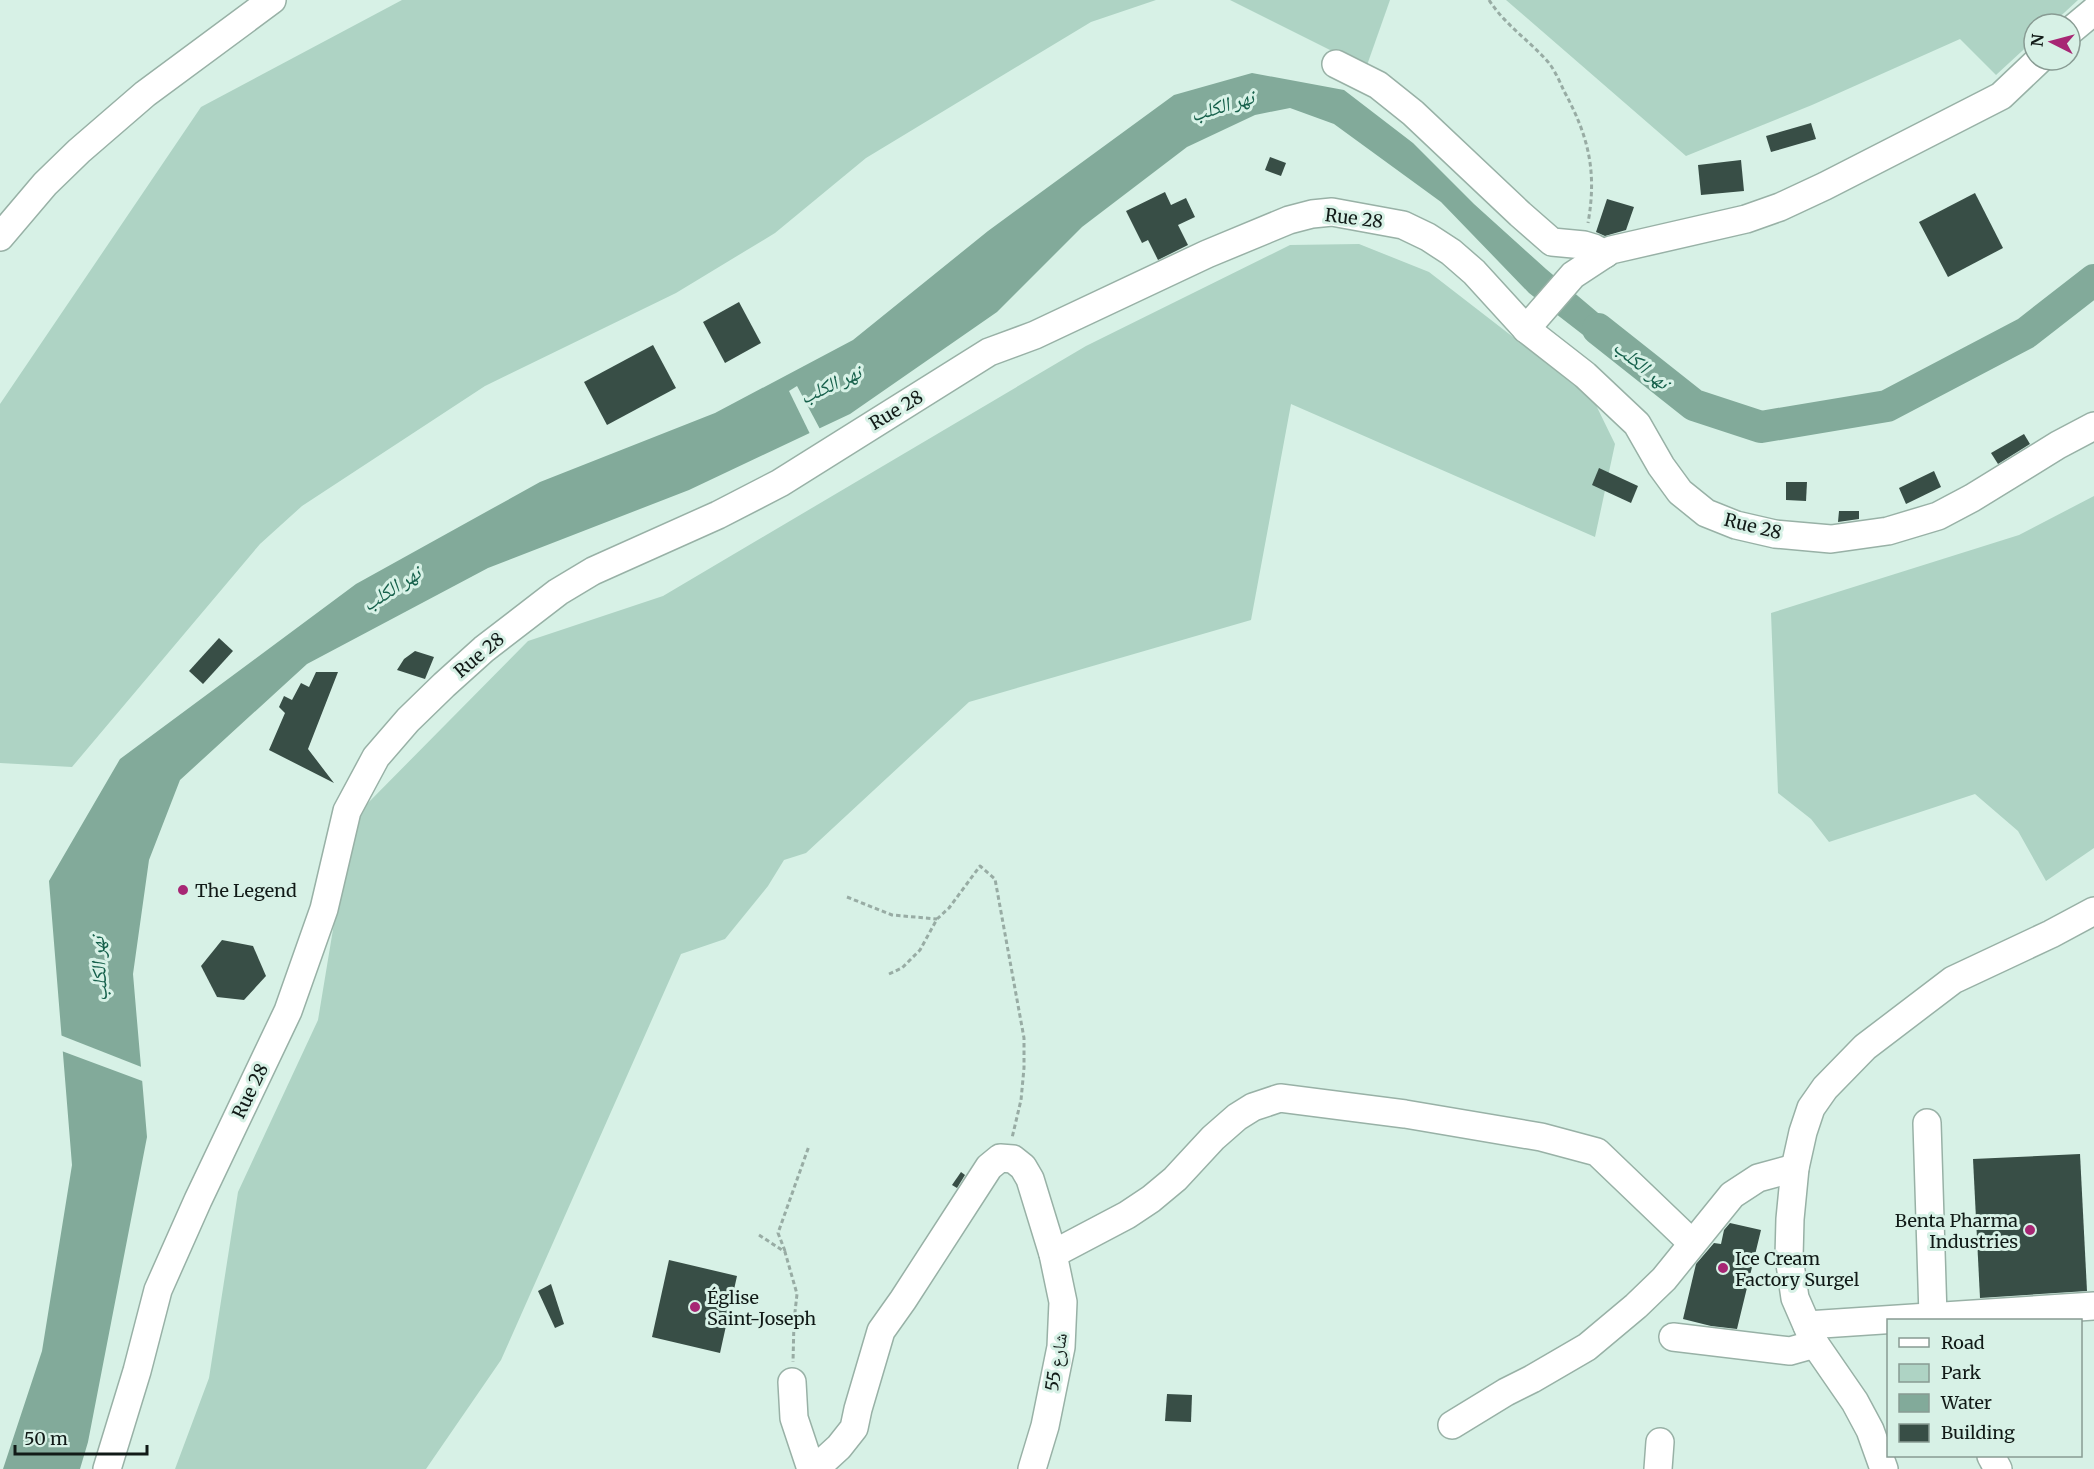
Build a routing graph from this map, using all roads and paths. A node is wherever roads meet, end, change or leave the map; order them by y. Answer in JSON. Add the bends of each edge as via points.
{"nodes":[{"id":1,"x":272,"y":0,"type":"edge"},
{"id":2,"x":1489,"y":0,"type":"edge"},
{"id":3,"x":2094,"y":11,"type":"edge"},
{"id":4,"x":2082,"y":21,"type":"edge"},
{"id":5,"x":1336,"y":64,"type":"dead end"},
{"id":6,"x":2026,"y":72,"type":"edge"},
{"id":7,"x":0,"y":237,"type":"edge"},
{"id":8,"x":1595,"y":250,"type":"junction"},
{"id":9,"x":1526,"y":329,"type":"junction"},
{"id":10,"x":2094,"y":426,"type":"edge"},
{"id":11,"x":847,"y":897,"type":"dead end"},
{"id":12,"x":2094,"y":911,"type":"edge"},
{"id":13,"x":937,"y":919,"type":"junction"},
{"id":14,"x":888,"y":974,"type":"dead end"},
{"id":15,"x":1927,"y":1123,"type":"dead end"},
{"id":16,"x":809,"y":1146,"type":"dead end"},
{"id":17,"x":1007,"y":1158,"type":"junction"},
{"id":18,"x":1796,"y":1168,"type":"junction"},
{"id":19,"x":759,"y":1235,"type":"dead end"},
{"id":20,"x":1692,"y":1242,"type":"junction"},
{"id":21,"x":785,"y":1252,"type":"junction"},
{"id":22,"x":1053,"y":1254,"type":"junction"},
{"id":23,"x":2094,"y":1306,"type":"edge"},
{"id":24,"x":1933,"y":1316,"type":"junction"},
{"id":25,"x":1914,"y":1319,"type":"edge"},
{"id":26,"x":1887,"y":1323,"type":"edge"},
{"id":27,"x":1811,"y":1335,"type":"junction"},
{"id":28,"x":1672,"y":1337,"type":"dead end"},
{"id":29,"x":792,"y":1382,"type":"joint"},
{"id":30,"x":1452,"y":1425,"type":"dead end"},
{"id":31,"x":1879,"y":1426,"type":"edge"},
{"id":32,"x":1660,"y":1442,"type":"dead end"},
{"id":33,"x":107,"y":1469,"type":"edge"},
{"id":34,"x":813,"y":1469,"type":"edge"},
{"id":35,"x":1032,"y":1469,"type":"edge"},
{"id":36,"x":1658,"y":1469,"type":"edge"},
{"id":37,"x":1884,"y":1469,"type":"edge"}],
"edges":[{"from":1,"to":7,"type":"street","via":[[145,94],[87,144],[45,184]]},
{"from":2,"to":8,"type":"path","via":[[1550,64],[1569,100],[1590,151]]},
{"from":3,"to":4,"type":"street"},
{"from":5,"to":8,"type":"street","via":[[1378,85],[1413,113],[1552,242]]},
{"from":6,"to":8,"type":"street","via":[[2001,96],[1780,207],[1746,219],[1611,250]]},
{"from":8,"to":9,"type":"street"},
{"from":9,"to":10,"type":"street","name":"Rue 28","via":[[1585,375],[1637,424],[1680,492],[1706,513],[1775,534],[1857,537],[1938,516]]},
{"from":9,"to":33,"type":"street","name":"Rue 28","via":[[1451,252],[1403,225],[1332,213],[1289,220],[989,352],[780,483],[567,586],[484,649],[415,713],[376,757],[347,811],[324,909],[288,1011],[158,1290]]},
{"from":11,"to":13,"type":"path","via":[[892,915]]},
{"from":12,"to":18,"type":"street","via":[[1953,980],[1865,1047],[1811,1108]]},
{"from":13,"to":14,"type":"path","via":[[920,950],[902,968]]},
{"from":13,"to":17,"type":"path","via":[[980,866],[995,879],[1024,1038],[1021,1100]]},
{"from":15,"to":24,"type":"street"},
{"from":16,"to":21,"type":"path","via":[[778,1233]]},
{"from":17,"to":22,"type":"street","name":"شارع 55","via":[[1020,1164],[1030,1179]]},
{"from":17,"to":34,"type":"street","via":[[1000,1158],[989,1167],[887,1321],[854,1428]]},
{"from":18,"to":20,"type":"street","via":[[1743,1186]]},
{"from":18,"to":27,"type":"street","via":[[1788,1257],[1795,1298]]},
{"from":19,"to":21,"type":"path"},
{"from":20,"to":22,"type":"street","via":[[1597,1152],[1540,1137],[1405,1114],[1280,1098],[1237,1117],[1151,1200]]},
{"from":20,"to":30,"type":"street","via":[[1664,1279],[1587,1347]]},
{"from":21,"to":29,"type":"path","via":[[797,1294]]},
{"from":22,"to":35,"type":"street","name":"شارع 55","via":[[1063,1302],[1061,1347]]},
{"from":23,"to":24,"type":"street"},
{"from":24,"to":25,"type":"street"},
{"from":26,"to":27,"type":"street"},
{"from":27,"to":28,"type":"street","via":[[1790,1351]]},
{"from":27,"to":31,"type":"street","via":[[1855,1402]]},
{"from":29,"to":34,"type":"street","via":[[794,1418]]},
{"from":31,"to":37,"type":"street"},
{"from":32,"to":36,"type":"street"}]}
